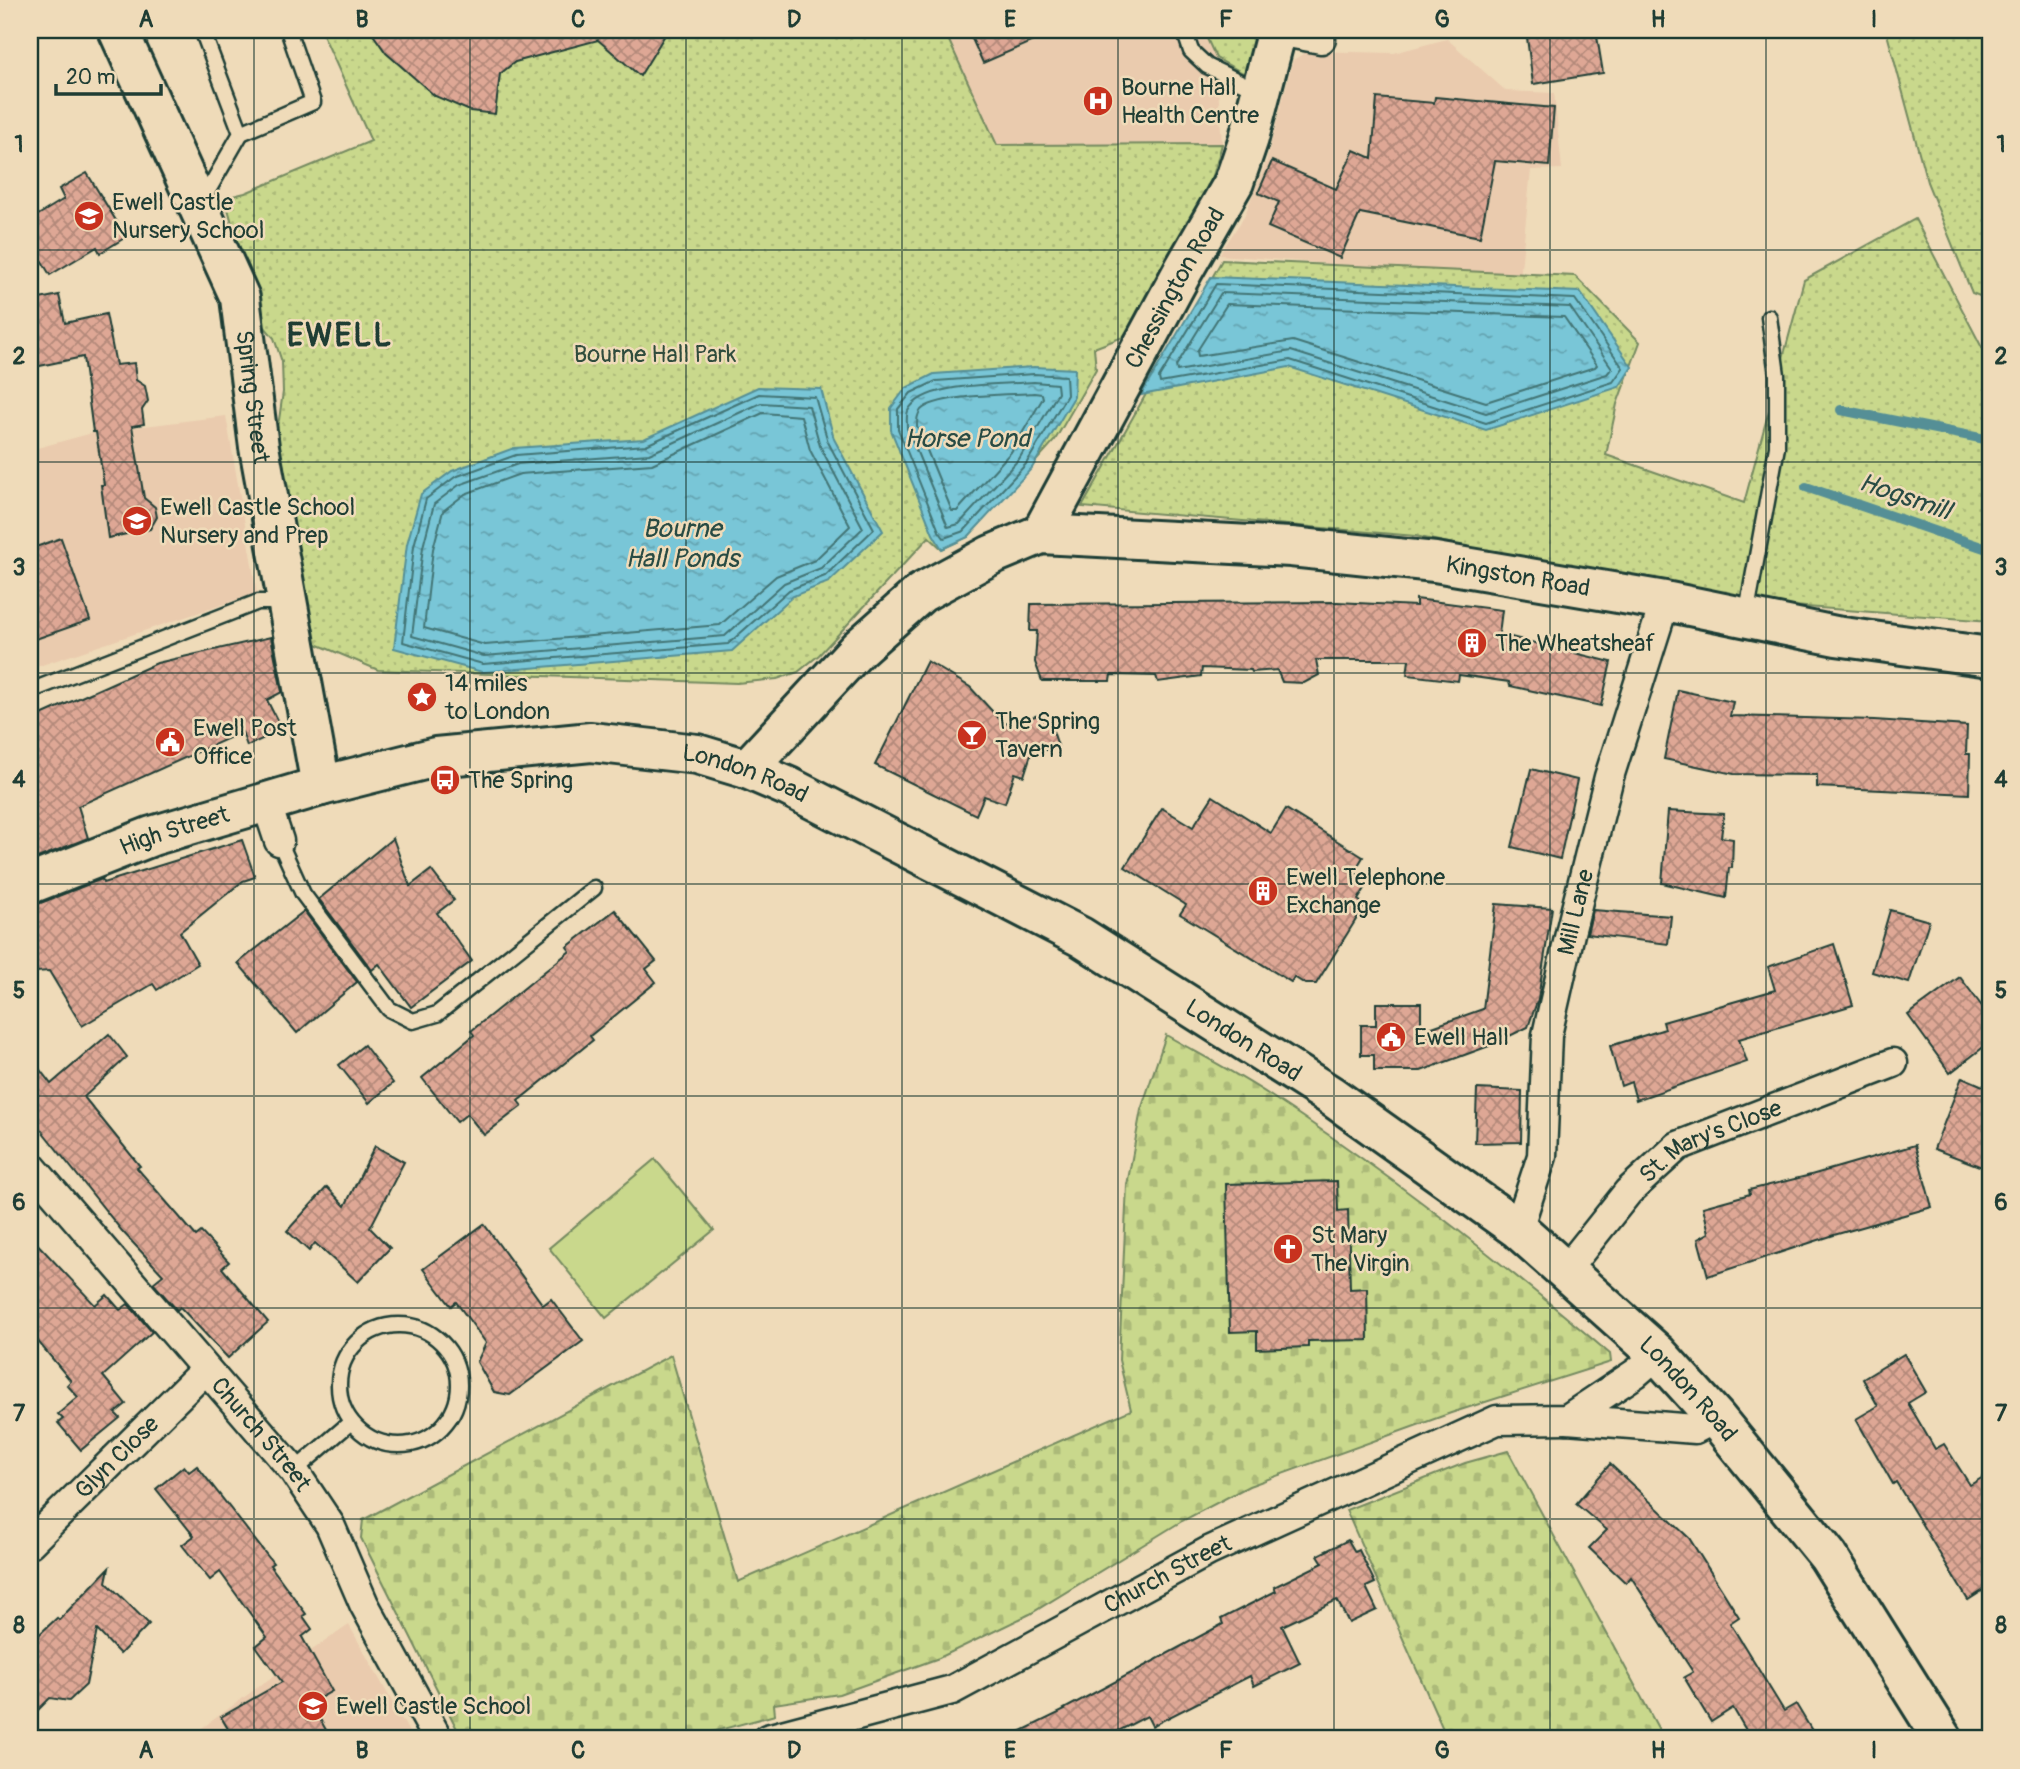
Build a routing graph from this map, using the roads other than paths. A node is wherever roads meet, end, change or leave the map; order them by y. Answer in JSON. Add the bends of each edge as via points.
{"nodes":[{"id":1,"x":118,"y":30,"type":"edge"},
{"id":2,"x":202,"y":30,"type":"edge"},
{"id":3,"x":288,"y":30,"type":"edge"},
{"id":4,"x":1184,"y":30,"type":"edge"},
{"id":5,"x":1277,"y":31,"type":"edge"},
{"id":6,"x":1321,"y":39,"type":"dead end"},
{"id":7,"x":1261,"y":92,"type":"junction"},
{"id":8,"x":241,"y":133,"type":"junction"},
{"id":9,"x":199,"y":205,"type":"junction"},
{"id":10,"x":1769,"y":317,"type":"dead end"},
{"id":11,"x":1041,"y":534,"type":"junction"},
{"id":12,"x":1665,"y":601,"type":"junction"},
{"id":13,"x":288,"y":602,"type":"junction"},
{"id":14,"x":1746,"y":617,"type":"junction"},
{"id":15,"x":1990,"y":657,"type":"edge"},
{"id":16,"x":30,"y":691,"type":"edge"},
{"id":17,"x":747,"y":769,"type":"junction"},
{"id":18,"x":321,"y":786,"type":"junction"},
{"id":19,"x":266,"y":802,"type":"junction"},
{"id":20,"x":279,"y":841,"type":"joint"},
{"id":21,"x":30,"y":884,"type":"edge"},
{"id":22,"x":594,"y":888,"type":"dead end"},
{"id":23,"x":1893,"y":1063,"type":"dead end"},
{"id":24,"x":30,"y":1165,"type":"edge"},
{"id":25,"x":1518,"y":1229,"type":"junction"},
{"id":26,"x":1565,"y":1271,"type":"junction"},
{"id":27,"x":1658,"y":1354,"type":"junction"},
{"id":28,"x":205,"y":1370,"type":"junction"},
{"id":29,"x":1716,"y":1418,"type":"junction"},
{"id":30,"x":1567,"y":1419,"type":"junction"},
{"id":31,"x":351,"y":1422,"type":"junction"},
{"id":32,"x":293,"y":1471,"type":"junction"},
{"id":33,"x":30,"y":1543,"type":"edge"},
{"id":34,"x":438,"y":1739,"type":"edge"},
{"id":35,"x":767,"y":1739,"type":"edge"},
{"id":36,"x":1943,"y":1739,"type":"edge"}],
"edges":[{"from":1,"to":9,"type":"main road","name":"Spring Street"},
{"from":2,"to":8,"type":"lane"},
{"from":3,"to":8,"type":"lane","via":[[313,102]]},
{"from":4,"to":7,"type":"lane","via":[[1191,51],[1207,66]]},
{"from":5,"to":6,"type":"street"},
{"from":5,"to":7,"type":"main road","name":"Chessington Road"},
{"from":7,"to":11,"type":"main road","name":"Chessington Road","via":[[1234,182]]},
{"from":8,"to":9,"type":"lane"},
{"from":9,"to":13,"type":"main road","name":"Spring Street","via":[[240,298]]},
{"from":10,"to":14,"type":"lane","via":[[1777,375],[1777,447]]},
{"from":11,"to":12,"type":"main road","name":"Kingston Road","via":[[1291,547],[1435,562]]},
{"from":11,"to":17,"type":"main road","via":[[921,593],[858,649]]},
{"from":12,"to":14,"type":"main road","name":"Kingston Road"},
{"from":12,"to":25,"type":"street","name":"Mill Lane","via":[[1609,776],[1571,929],[1547,1035],[1542,1156]]},
{"from":13,"to":16,"type":"lane","via":[[258,602]]},
{"from":13,"to":18,"type":"main road","name":"Spring Street"},
{"from":14,"to":15,"type":"main road","name":"Kingston Road","via":[[1836,636]]},
{"from":17,"to":18,"type":"main road","name":"London Road","via":[[697,754],[592,742],[436,757]]},
{"from":17,"to":25,"type":"main road","name":"London Road","via":[[1081,937],[1330,1095]]},
{"from":18,"to":19,"type":"main road","name":"High Street"},
{"from":19,"to":20,"type":"street"},
{"from":19,"to":21,"type":"main road","name":"High Street","via":[[152,835]]},
{"from":20,"to":22,"type":"lane","via":[[303,894],[389,1009],[413,1021],[436,1014]]},
{"from":23,"to":26,"type":"street","name":"St. Mary's Close","via":[[1678,1146],[1628,1192]]},
{"from":24,"to":28,"type":"street","name":"Church Street"},
{"from":25,"to":26,"type":"main road","name":"London Road"},
{"from":26,"to":27,"type":"main road","name":"London Road"},
{"from":27,"to":29,"type":"main road","name":"London Road"},
{"from":27,"to":30,"type":"street"},
{"from":28,"to":32,"type":"street","name":"Church Street"},
{"from":28,"to":33,"type":"street","name":"Glyn Close"},
{"from":29,"to":30,"type":"street","name":"Church Street","via":[[1695,1429]]},
{"from":29,"to":36,"type":"main road","name":"London Road","via":[[1828,1556]]},
{"from":30,"to":35,"type":"street","name":"Church Street","via":[[1497,1420],[1209,1551],[952,1690]]},
{"from":31,"to":31,"type":"lane","via":[[340,1401],[339,1378],[346,1355],[362,1337],[383,1326],[406,1325],[429,1332],[446,1348],[457,1369],[459,1392],[451,1415],[436,1433],[415,1443],[391,1445],[369,1438]]},
{"from":31,"to":32,"type":"lane"},
{"from":32,"to":34,"type":"street","name":"Church Street","via":[[330,1525],[364,1604]]}]}
